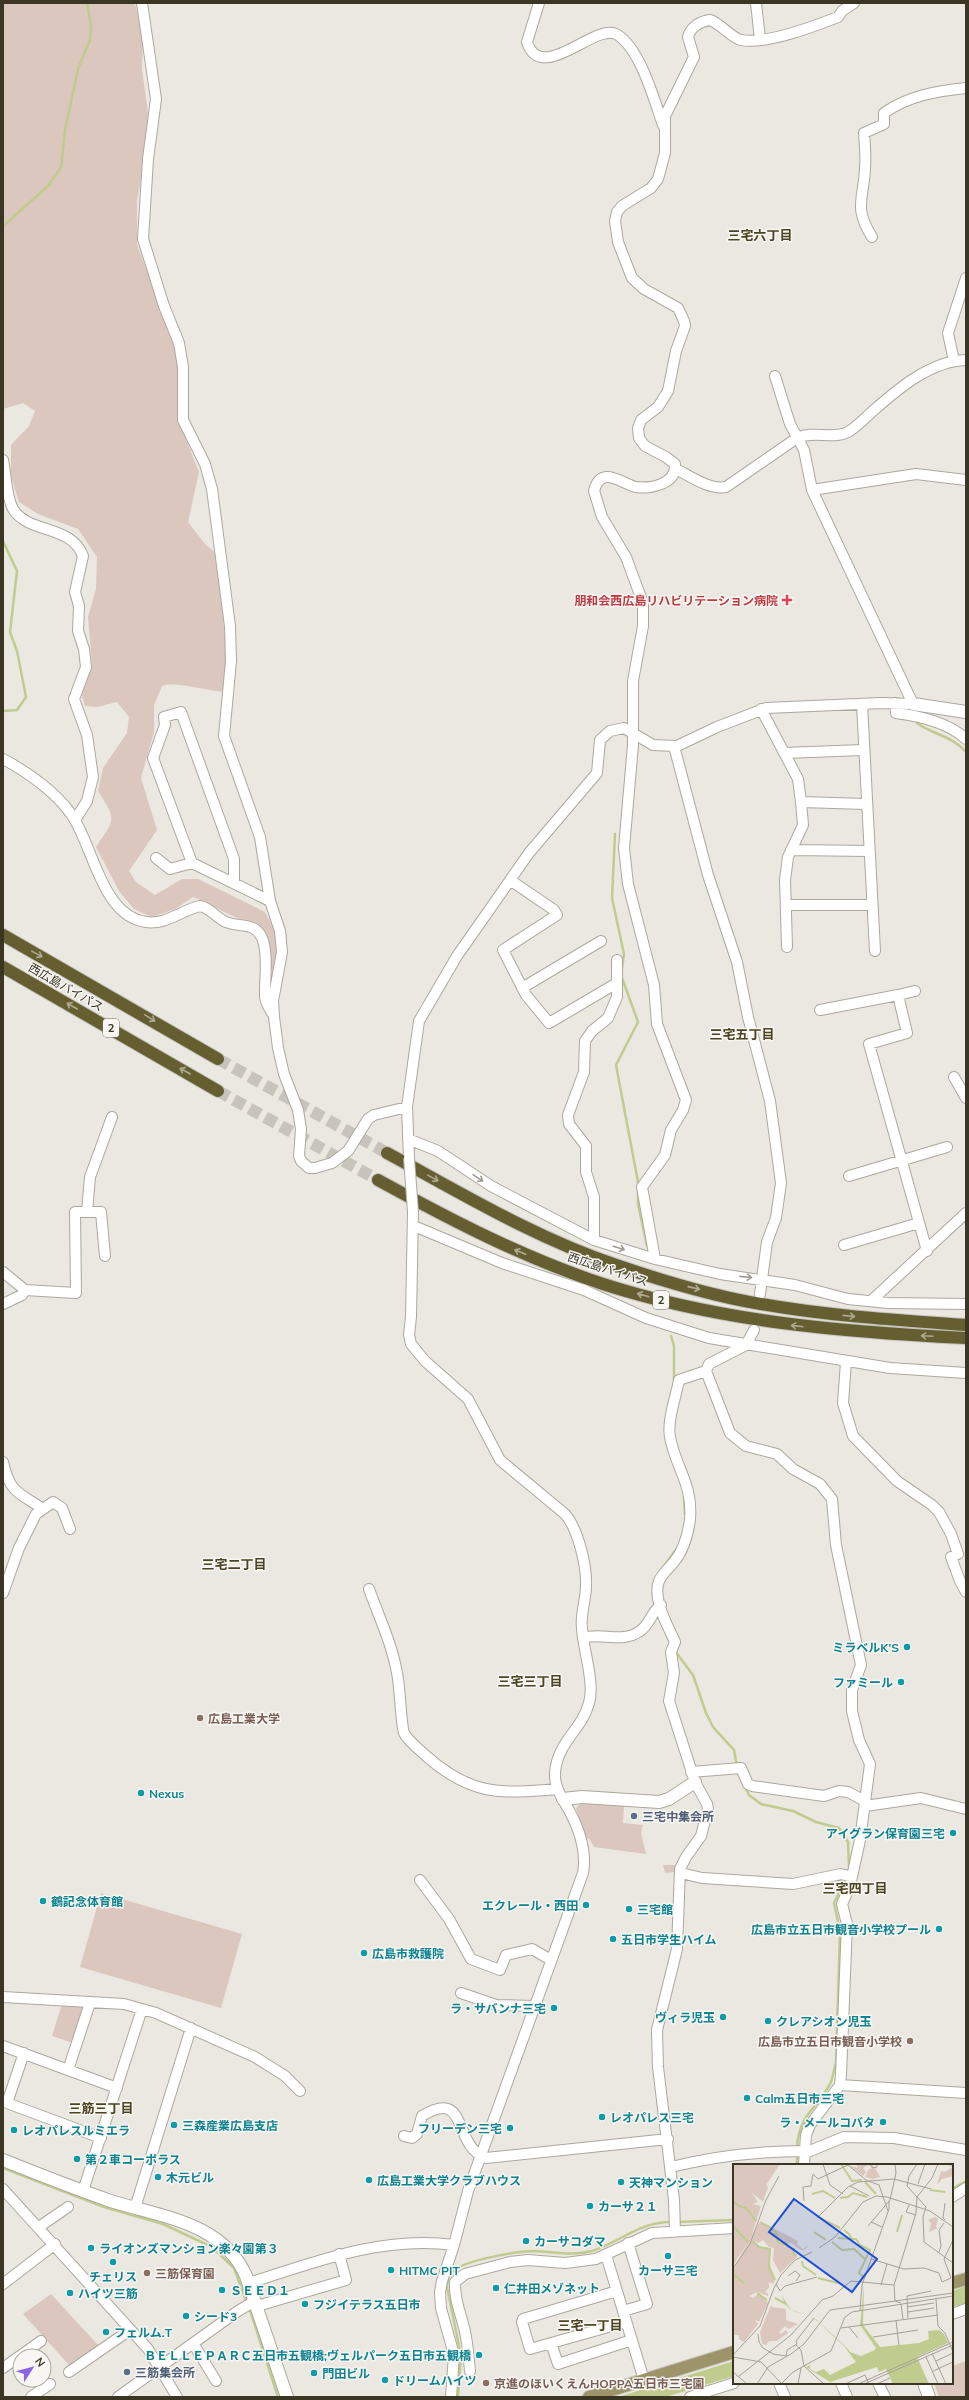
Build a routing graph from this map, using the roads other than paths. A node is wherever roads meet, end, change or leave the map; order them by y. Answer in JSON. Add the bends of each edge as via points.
{"nodes":[{"id":1,"x":142,"y":3,"type":"edge"},
{"id":2,"x":538,"y":3,"type":"edge"},
{"id":3,"x":756,"y":3,"type":"edge"},
{"id":4,"x":854,"y":3,"type":"edge"},
{"id":5,"x":760,"y":39,"type":"junction"},
{"id":6,"x":966,"y":88,"type":"edge"},
{"id":7,"x":663,"y":125,"type":"junction"},
{"id":8,"x":872,"y":237,"type":"dead end"},
{"id":9,"x":966,"y":278,"type":"edge"},
{"id":10,"x":954,"y":360,"type":"junction"},
{"id":11,"x":966,"y":360,"type":"edge"},
{"id":12,"x":775,"y":376,"type":"dead end"},
{"id":13,"x":797,"y":438,"type":"junction"},
{"id":14,"x":3,"y":460,"type":"edge"},
{"id":15,"x":676,"y":469,"type":"junction"},
{"id":16,"x":966,"y":480,"type":"edge"},
{"id":17,"x":812,"y":490,"type":"junction"},
{"id":18,"x":895,"y":703,"type":"junction"},
{"id":19,"x":862,"y":704,"type":"junction"},
{"id":20,"x":914,"y":704,"type":"junction"},
{"id":21,"x":761,"y":709,"type":"junction"},
{"id":22,"x":966,"y":712,"type":"edge"},
{"id":23,"x":633,"y":732,"type":"junction"},
{"id":24,"x":966,"y":739,"type":"edge"},
{"id":25,"x":674,"y":746,"type":"junction"},
{"id":26,"x":863,"y":750,"type":"junction"},
{"id":27,"x":784,"y":753,"type":"junction"},
{"id":28,"x":3,"y":759,"type":"edge"},
{"id":29,"x":801,"y":802,"type":"junction"},
{"id":30,"x":866,"y":804,"type":"junction"},
{"id":31,"x":75,"y":820,"type":"junction"},
{"id":32,"x":791,"y":850,"type":"junction"},
{"id":33,"x":869,"y":852,"type":"junction"},
{"id":34,"x":156,"y":858,"type":"dead end"},
{"id":35,"x":192,"y":863,"type":"junction"},
{"id":36,"x":510,"y":880,"type":"junction"},
{"id":37,"x":234,"y":882,"type":"junction"},
{"id":38,"x":270,"y":900,"type":"junction"},
{"id":39,"x":786,"y":904,"type":"junction"},
{"id":40,"x":872,"y":905,"type":"junction"},
{"id":41,"x":3,"y":935,"type":"edge"},
{"id":42,"x":601,"y":941,"type":"dead end"},
{"id":43,"x":787,"y":947,"type":"dead end"},
{"id":44,"x":875,"y":951,"type":"dead end"},
{"id":45,"x":617,"y":960,"type":"dead end"},
{"id":46,"x":3,"y":967,"type":"edge"},
{"id":47,"x":617,"y":983,"type":"junction"},
{"id":48,"x":522,"y":988,"type":"junction"},
{"id":49,"x":915,"y":991,"type":"dead end"},
{"id":50,"x":898,"y":994,"type":"junction"},
{"id":51,"x":820,"y":1010,"type":"dead end"},
{"id":52,"x":274,"y":1016,"type":"junction"},
{"id":53,"x":218,"y":1059,"type":"tunnel mouth"},
{"id":54,"x":954,"y":1077,"type":"dead end"},
{"id":55,"x":218,"y":1091,"type":"tunnel mouth"},
{"id":56,"x":966,"y":1098,"type":"edge"},
{"id":57,"x":407,"y":1107,"type":"junction"},
{"id":58,"x":112,"y":1117,"type":"dead end"},
{"id":59,"x":408,"y":1139,"type":"junction"},
{"id":60,"x":947,"y":1147,"type":"dead end"},
{"id":61,"x":387,"y":1153,"type":"tunnel mouth"},
{"id":62,"x":901,"y":1160,"type":"junction"},
{"id":63,"x":849,"y":1176,"type":"dead end"},
{"id":64,"x":378,"y":1180,"type":"tunnel mouth"},
{"id":65,"x":86,"y":1212,"type":"junction"},
{"id":66,"x":966,"y":1213,"type":"edge"},
{"id":67,"x":919,"y":1223,"type":"junction"},
{"id":68,"x":414,"y":1226,"type":"junction"},
{"id":69,"x":594,"y":1240,"type":"junction"},
{"id":70,"x":844,"y":1245,"type":"dead end"},
{"id":71,"x":927,"y":1251,"type":"junction"},
{"id":72,"x":105,"y":1256,"type":"dead end"},
{"id":73,"x":655,"y":1259,"type":"junction"},
{"id":74,"x":3,"y":1272,"type":"edge"},
{"id":75,"x":764,"y":1279,"type":"junction"},
{"id":76,"x":25,"y":1290,"type":"junction"},
{"id":77,"x":760,"y":1294,"type":"dead end"},
{"id":78,"x":871,"y":1302,"type":"junction"},
{"id":79,"x":3,"y":1304,"type":"edge"},
{"id":80,"x":966,"y":1304,"type":"edge"},
{"id":81,"x":966,"y":1325,"type":"edge"},
{"id":82,"x":754,"y":1330,"type":"dead end"},
{"id":83,"x":966,"y":1338,"type":"edge"},
{"id":84,"x":746,"y":1345,"type":"junction"},
{"id":85,"x":846,"y":1362,"type":"junction"},
{"id":86,"x":706,"y":1371,"type":"junction"},
{"id":87,"x":966,"y":1373,"type":"edge"},
{"id":88,"x":3,"y":1462,"type":"edge"},
{"id":89,"x":43,"y":1509,"type":"junction"},
{"id":90,"x":70,"y":1529,"type":"dead end"},
{"id":91,"x":369,"y":1590,"type":"dead end"},
{"id":92,"x":966,"y":1592,"type":"edge"},
{"id":93,"x":3,"y":1593,"type":"edge"},
{"id":94,"x":658,"y":1607,"type":"junction"},
{"id":95,"x":583,"y":1638,"type":"junction"},
{"id":96,"x":693,"y":1777,"type":"junction"},
{"id":97,"x":560,"y":1794,"type":"junction"},
{"id":98,"x":865,"y":1804,"type":"junction"},
{"id":99,"x":966,"y":1808,"type":"edge"},
{"id":100,"x":681,"y":1873,"type":"junction"},
{"id":101,"x":849,"y":1876,"type":"junction"},
{"id":102,"x":420,"y":1880,"type":"dead end"},
{"id":103,"x":551,"y":1960,"type":"junction"},
{"id":104,"x":461,"y":1993,"type":"dead end"},
{"id":105,"x":3,"y":1997,"type":"edge"},
{"id":106,"x":90,"y":2003,"type":"junction"},
{"id":107,"x":534,"y":2006,"type":"junction"},
{"id":108,"x":142,"y":2009,"type":"junction"},
{"id":109,"x":191,"y":2028,"type":"junction"},
{"id":110,"x":3,"y":2046,"type":"edge"},
{"id":111,"x":24,"y":2054,"type":"junction"},
{"id":112,"x":68,"y":2070,"type":"junction"},
{"id":113,"x":840,"y":2084,"type":"junction"},
{"id":114,"x":117,"y":2088,"type":"junction"},
{"id":115,"x":300,"y":2091,"type":"dead end"},
{"id":116,"x":966,"y":2093,"type":"edge"},
{"id":117,"x":404,"y":2136,"type":"dead end"},
{"id":118,"x":101,"y":2138,"type":"junction"},
{"id":119,"x":668,"y":2139,"type":"junction"},
{"id":120,"x":966,"y":2150,"type":"edge"},
{"id":121,"x":801,"y":2151,"type":"junction"},
{"id":122,"x":480,"y":2156,"type":"junction"},
{"id":123,"x":3,"y":2160,"type":"edge"},
{"id":124,"x":804,"y":2164,"type":"edge"},
{"id":125,"x":671,"y":2167,"type":"junction"},
{"id":126,"x":966,"y":2188,"type":"edge"},
{"id":127,"x":3,"y":2189,"type":"edge"},
{"id":128,"x":83,"y":2191,"type":"junction"},
{"id":129,"x":953,"y":2196,"type":"edge"},
{"id":130,"x":7,"y":2200,"type":"edge"},
{"id":131,"x":68,"y":2207,"type":"dead end"},
{"id":132,"x":135,"y":2208,"type":"junction"},
{"id":133,"x":39,"y":2227,"type":"junction"},
{"id":134,"x":733,"y":2228,"type":"edge"},
{"id":135,"x":675,"y":2230,"type":"junction"},
{"id":136,"x":628,"y":2243,"type":"junction"},
{"id":137,"x":55,"y":2244,"type":"junction"},
{"id":138,"x":454,"y":2245,"type":"junction"},
{"id":139,"x":339,"y":2254,"type":"junction"},
{"id":140,"x":606,"y":2255,"type":"junction"},
{"id":141,"x":966,"y":2279,"type":"edge"},
{"id":142,"x":448,"y":2281,"type":"junction"},
{"id":143,"x":249,"y":2283,"type":"junction"},
{"id":144,"x":953,"y":2283,"type":"edge"},
{"id":145,"x":3,"y":2284,"type":"edge"},
{"id":146,"x":617,"y":2291,"type":"junction"},
{"id":147,"x":255,"y":2303,"type":"junction"},
{"id":148,"x":966,"y":2309,"type":"edge"},
{"id":149,"x":623,"y":2311,"type":"junction"},
{"id":150,"x":953,"y":2314,"type":"edge"},
{"id":151,"x":626,"y":2322,"type":"junction"},
{"id":152,"x":130,"y":2330,"type":"junction"},
{"id":153,"x":632,"y":2340,"type":"junction"},
{"id":154,"x":41,"y":2341,"type":"dead end"},
{"id":155,"x":193,"y":2343,"type":"junction"},
{"id":156,"x":552,"y":2343,"type":"junction"},
{"id":157,"x":31,"y":2348,"type":"edge"},
{"id":158,"x":733,"y":2352,"type":"edge"},
{"id":159,"x":12,"y":2362,"type":"edge"},
{"id":160,"x":160,"y":2367,"type":"junction"},
{"id":161,"x":3,"y":2368,"type":"edge"},
{"id":162,"x":470,"y":2371,"type":"dead end"},
{"id":163,"x":69,"y":2372,"type":"dead end"},
{"id":164,"x":644,"y":2380,"type":"junction"},
{"id":165,"x":216,"y":2381,"type":"dead end"},
{"id":166,"x":733,"y":2384,"type":"edge"},
{"id":167,"x":779,"y":2384,"type":"edge"},
{"id":168,"x":841,"y":2384,"type":"edge"},
{"id":169,"x":878,"y":2384,"type":"edge"},
{"id":170,"x":924,"y":2384,"type":"edge"},
{"id":171,"x":44,"y":2388,"type":"edge"},
{"id":172,"x":712,"y":2394,"type":"edge"},
{"id":173,"x":31,"y":2397,"type":"edge"},
{"id":174,"x":118,"y":2397,"type":"edge"},
{"id":175,"x":177,"y":2397,"type":"edge"},
{"id":176,"x":286,"y":2397,"type":"edge"},
{"id":177,"x":451,"y":2397,"type":"edge"},
{"id":178,"x":588,"y":2397,"type":"edge"},
{"id":179,"x":690,"y":2397,"type":"edge"},
{"id":180,"x":785,"y":2397,"type":"edge"},
{"id":181,"x":847,"y":2397,"type":"edge"},
{"id":182,"x":884,"y":2397,"type":"edge"},
{"id":183,"x":929,"y":2397,"type":"edge"}],
"edges":[{"from":1,"to":38,"type":"street","via":[[156,99],[148,159],[143,239],[164,306],[179,342],[183,368],[182,411],[185,427],[205,464],[212,489],[230,626],[231,661],[224,736],[260,837]]},
{"from":2,"to":7,"type":"street","via":[[527,42],[529,47],[540,55],[554,56],[605,33],[616,34],[633,53],[650,88]]},
{"from":3,"to":5,"type":"street"},
{"from":4,"to":5,"type":"street","via":[[838,17],[799,32]]},
{"from":5,"to":7,"type":"street","via":[[742,40],[710,20],[691,29],[688,37],[694,57],[664,116]]},
{"from":6,"to":8,"type":"street","via":[[899,102],[884,113],[884,124],[864,133],[865,169],[860,205],[862,219]]},
{"from":7,"to":15,"type":"street","via":[[665,153],[658,179],[651,188],[622,206],[615,221],[618,242],[632,278],[644,289],[678,308],[684,321],[685,326],[676,351],[668,391],[658,407],[641,420],[638,428],[641,443],[666,457],[675,464]]},
{"from":9,"to":10,"type":"street","via":[[948,332]]},
{"from":10,"to":11,"type":"street"},
{"from":10,"to":13,"type":"street","via":[[939,364],[901,388],[849,431],[838,435],[809,434]]},
{"from":12,"to":13,"type":"street"},
{"from":13,"to":15,"type":"street","via":[[726,487],[719,488],[702,482]]},
{"from":13,"to":17,"type":"street","via":[[804,450]]},
{"from":14,"to":31,"type":"street","via":[[13,509],[25,519],[72,539],[83,556],[75,592],[79,606],[78,631],[86,667],[74,699],[87,735],[93,777],[87,801]]},
{"from":15,"to":23,"type":"street","via":[[662,484],[638,487],[611,477],[599,481],[594,490],[602,517],[626,557],[643,603],[633,682]]},
{"from":16,"to":17,"type":"street","via":[[916,474]]},
{"from":17,"to":20,"type":"street"},
{"from":18,"to":19,"type":"street"},
{"from":18,"to":20,"type":"street"},
{"from":18,"to":24,"type":"street","via":[[896,713],[924,718],[960,733]]},
{"from":19,"to":21,"type":"street"},
{"from":19,"to":26,"type":"street"},
{"from":20,"to":22,"type":"street"},
{"from":21,"to":25,"type":"street"},
{"from":21,"to":27,"type":"street"},
{"from":23,"to":25,"type":"street","via":[[654,745]]},
{"from":23,"to":36,"type":"street","via":[[617,728],[603,736],[600,742],[597,773],[529,853]]},
{"from":23,"to":73,"type":"street","via":[[624,848],[628,884],[654,985],[657,1024],[686,1100],[683,1110],[670,1130],[665,1155],[642,1187]]},
{"from":25,"to":75,"type":"street","via":[[708,875],[737,962],[748,1017],[770,1101],[781,1183],[776,1218],[767,1242]]},
{"from":26,"to":27,"type":"street"},
{"from":26,"to":30,"type":"street"},
{"from":27,"to":29,"type":"street","via":[[798,779]]},
{"from":28,"to":31,"type":"street","via":[[25,770],[70,812]]},
{"from":29,"to":30,"type":"street"},
{"from":29,"to":32,"type":"street","via":[[803,825]]},
{"from":30,"to":33,"type":"street"},
{"from":31,"to":52,"type":"street","via":[[111,896],[136,920],[160,922],[200,906],[224,921],[254,929],[261,935],[265,954],[265,996]]},
{"from":32,"to":33,"type":"street"},
{"from":32,"to":39,"type":"street","via":[[785,880]]},
{"from":33,"to":40,"type":"street"},
{"from":34,"to":35,"type":"street","via":[[170,869]]},
{"from":35,"to":37,"type":"street"},
{"from":35,"to":37,"type":"street","via":[[152,758],[165,725],[164,717],[181,712],[234,859]]},
{"from":36,"to":48,"type":"street","via":[[554,910],[557,915],[503,950]]},
{"from":36,"to":57,"type":"street","via":[[457,956],[424,1010],[420,1021]]},
{"from":37,"to":38,"type":"street","via":[[247,891]]},
{"from":38,"to":52,"type":"street","via":[[280,930],[282,952],[273,1001]]},
{"from":39,"to":40,"type":"street"},
{"from":39,"to":43,"type":"street"},
{"from":40,"to":44,"type":"street"},
{"from":41,"to":53,"type":"highway","name":"西広島バイパス","number":"2","one_way":true},
{"from":42,"to":48,"type":"street"},
{"from":45,"to":47,"type":"street"},
{"from":55,"to":46,"type":"highway","name":"西広島バイパス","number":"2","one_way":true},
{"from":47,"to":48,"type":"street","via":[[549,1023]]},
{"from":47,"to":69,"type":"street","via":[[617,997],[608,1018],[592,1031],[584,1044],[584,1072],[568,1115],[569,1124],[586,1146],[586,1172],[594,1197]]},
{"from":49,"to":50,"type":"street"},
{"from":50,"to":51,"type":"street"},
{"from":50,"to":62,"type":"street","via":[[906,1033],[869,1044]]},
{"from":52,"to":57,"type":"street","via":[[284,1074],[298,1110],[299,1156],[309,1168],[322,1167],[344,1155],[368,1119],[374,1115]]},
{"from":54,"to":56,"type":"street"},
{"from":57,"to":59,"type":"street"},
{"from":58,"to":65,"type":"street","via":[[90,1177]]},
{"from":59,"to":68,"type":"street","bridge":true},
{"from":59,"to":69,"type":"street","one_way":true,"via":[[438,1150],[491,1186]]},
{"from":60,"to":62,"type":"street"},
{"from":61,"to":81,"type":"highway","name":"西広島バイパス","number":"2","one_way":true,"via":[[501,1215],[615,1265],[759,1304],[810,1312]]},
{"from":62,"to":63,"type":"street"},
{"from":62,"to":67,"type":"street"},
{"from":83,"to":64,"type":"highway","name":"西広島バイパス","number":"2","one_way":true,"via":[[809,1328],[756,1321],[676,1304],[603,1284],[550,1265],[445,1217]]},
{"from":65,"to":72,"type":"street","via":[[101,1212]]},
{"from":65,"to":76,"type":"street","via":[[75,1212],[76,1294]]},
{"from":66,"to":71,"type":"street"},
{"from":67,"to":70,"type":"street"},
{"from":67,"to":71,"type":"street"},
{"from":68,"to":84,"type":"street","via":[[502,1263],[584,1290],[672,1328]]},
{"from":68,"to":95,"type":"street","via":[[409,1335],[411,1344],[425,1361],[468,1400],[500,1460],[566,1514],[572,1522],[586,1570],[581,1618]]},
{"from":69,"to":73,"type":"street","one_way":true},
{"from":71,"to":78,"type":"street"},
{"from":73,"to":75,"type":"street","one_way":true,"via":[[720,1274]]},
{"from":74,"to":76,"type":"street"},
{"from":75,"to":77,"type":"street"},
{"from":75,"to":78,"type":"street"},
{"from":76,"to":79,"type":"street","via":[[22,1295]]},
{"from":78,"to":80,"type":"street"},
{"from":82,"to":84,"type":"street"},
{"from":84,"to":85,"type":"street"},
{"from":84,"to":86,"type":"street","via":[[709,1364]]},
{"from":85,"to":87,"type":"street"},
{"from":85,"to":92,"type":"street","via":[[843,1403],[853,1436],[897,1481],[932,1504],[939,1512],[952,1534],[958,1554],[951,1556]]},
{"from":86,"to":94,"type":"street","via":[[679,1380],[671,1418],[670,1438],[690,1492],[690,1519],[685,1543],[659,1582]]},
{"from":86,"to":98,"type":"street","via":[[730,1433],[746,1446],[777,1454],[793,1469],[820,1484],[832,1499],[836,1545],[861,1665],[852,1690],[851,1702],[859,1740],[870,1760]]},
{"from":88,"to":89,"type":"street","via":[[7,1481],[13,1489]]},
{"from":89,"to":90,"type":"street","via":[[53,1502],[62,1508]]},
{"from":89,"to":93,"type":"street","via":[[36,1514],[19,1548]]},
{"from":91,"to":97,"type":"street","via":[[393,1656],[402,1698],[404,1733],[440,1768],[483,1790]]},
{"from":94,"to":95,"type":"street","via":[[646,1626],[636,1634],[618,1638],[596,1635]]},
{"from":94,"to":96,"type":"street","via":[[675,1642],[674,1673],[669,1701]]},
{"from":95,"to":97,"type":"street","via":[[590,1702],[557,1758],[555,1774]]},
{"from":96,"to":97,"type":"street","via":[[669,1799],[660,1802],[647,1803]]},
{"from":96,"to":98,"type":"street","via":[[741,1768],[746,1782],[752,1786],[824,1796],[839,1791],[848,1792]]},
{"from":96,"to":100,"type":"street","via":[[708,1809],[702,1836],[686,1856],[680,1869]]},
{"from":97,"to":103,"type":"street","via":[[582,1842],[585,1861]]},
{"from":98,"to":99,"type":"street","via":[[921,1798]]},
{"from":98,"to":101,"type":"street"},
{"from":100,"to":101,"type":"street","via":[[702,1878],[793,1884]]},
{"from":100,"to":119,"type":"street","via":[[677,1949],[657,2030],[658,2067]]},
{"from":101,"to":113,"type":"street","via":[[842,1904],[847,1924],[847,1959]]},
{"from":102,"to":103,"type":"street","via":[[448,1919],[471,1959],[500,1970],[506,1955],[532,1949]]},
{"from":103,"to":107,"type":"street"},
{"from":104,"to":107,"type":"street","via":[[496,2005]]},
{"from":105,"to":106,"type":"street"},
{"from":106,"to":108,"type":"street","via":[[124,2004]]},
{"from":106,"to":112,"type":"street"},
{"from":107,"to":122,"type":"street"},
{"from":108,"to":109,"type":"street"},
{"from":108,"to":114,"type":"street"},
{"from":109,"to":115,"type":"street","via":[[256,2057],[285,2076]]},
{"from":109,"to":132,"type":"street"},
{"from":110,"to":111,"type":"street"},
{"from":111,"to":112,"type":"street"},
{"from":111,"to":118,"type":"street","via":[[7,2103]]},
{"from":112,"to":114,"type":"street"},
{"from":113,"to":116,"type":"street"},
{"from":113,"to":121,"type":"street","via":[[810,2125]]},
{"from":114,"to":118,"type":"street"},
{"from":117,"to":122,"type":"street","via":[[409,2139],[417,2134],[422,2116],[445,2107],[451,2108],[457,2115],[467,2142]]},
{"from":118,"to":128,"type":"street"},
{"from":119,"to":122,"type":"street","via":[[486,2158]]},
{"from":119,"to":125,"type":"street"},
{"from":120,"to":121,"type":"street","via":[[894,2138],[844,2138]]},
{"from":121,"to":124,"type":"street"},
{"from":121,"to":125,"type":"street","via":[[724,2156]]},
{"from":122,"to":138,"type":"street"},
{"from":123,"to":128,"type":"street"},
{"from":125,"to":135,"type":"street"},
{"from":126,"to":129,"type":"street"},
{"from":127,"to":130,"type":"street"},
{"from":128,"to":132,"type":"street"},
{"from":130,"to":133,"type":"street"},
{"from":131,"to":133,"type":"street"},
{"from":132,"to":143,"type":"street","via":[[185,2221],[212,2236],[237,2258]]},
{"from":133,"to":137,"type":"street"},
{"from":134,"to":135,"type":"street","via":[[699,2232]]},
{"from":135,"to":136,"type":"street","via":[[652,2233]]},
{"from":136,"to":140,"type":"street"},
{"from":136,"to":149,"type":"street","via":[[647,2304]]},
{"from":137,"to":145,"type":"street"},
{"from":137,"to":152,"type":"street"},
{"from":138,"to":139,"type":"street","via":[[423,2243]]},
{"from":138,"to":142,"type":"street"},
{"from":139,"to":143,"type":"street"},
{"from":139,"to":147,"type":"street","via":[[346,2280]]},
{"from":140,"to":142,"type":"street","via":[[564,2263],[528,2260],[510,2262],[464,2274]]},
{"from":140,"to":146,"type":"street"},
{"from":141,"to":144,"type":"main road"},
{"from":142,"to":162,"type":"street","via":[[466,2336]]},
{"from":142,"to":177,"type":"street","via":[[441,2308],[454,2355]]},
{"from":143,"to":147,"type":"street"},
{"from":146,"to":149,"type":"street"},
{"from":146,"to":156,"type":"street","via":[[523,2319],[530,2349]]},
{"from":147,"to":155,"type":"street","via":[[243,2308]]},
{"from":147,"to":176,"type":"street"},
{"from":148,"to":150,"type":"street"},
{"from":149,"to":151,"type":"street"},
{"from":151,"to":153,"type":"street"},
{"from":151,"to":156,"type":"street"},
{"from":152,"to":160,"type":"street","via":[[148,2349]]},
{"from":152,"to":163,"type":"street"},
{"from":153,"to":156,"type":"street","via":[[558,2364]]},
{"from":153,"to":164,"type":"street"},
{"from":154,"to":157,"type":"street"},
{"from":155,"to":160,"type":"street"},
{"from":155,"to":165,"type":"street"},
{"from":158,"to":164,"type":"main road"},
{"from":159,"to":161,"type":"street"},
{"from":160,"to":174,"type":"street"},
{"from":160,"to":175,"type":"street"},
{"from":164,"to":178,"type":"main road"},
{"from":166,"to":172,"type":"street"},
{"from":167,"to":180,"type":"street"},
{"from":168,"to":181,"type":"street"},
{"from":169,"to":182,"type":"street"},
{"from":170,"to":183,"type":"street"},
{"from":171,"to":173,"type":"street"},
{"from":172,"to":179,"type":"street"}]}
